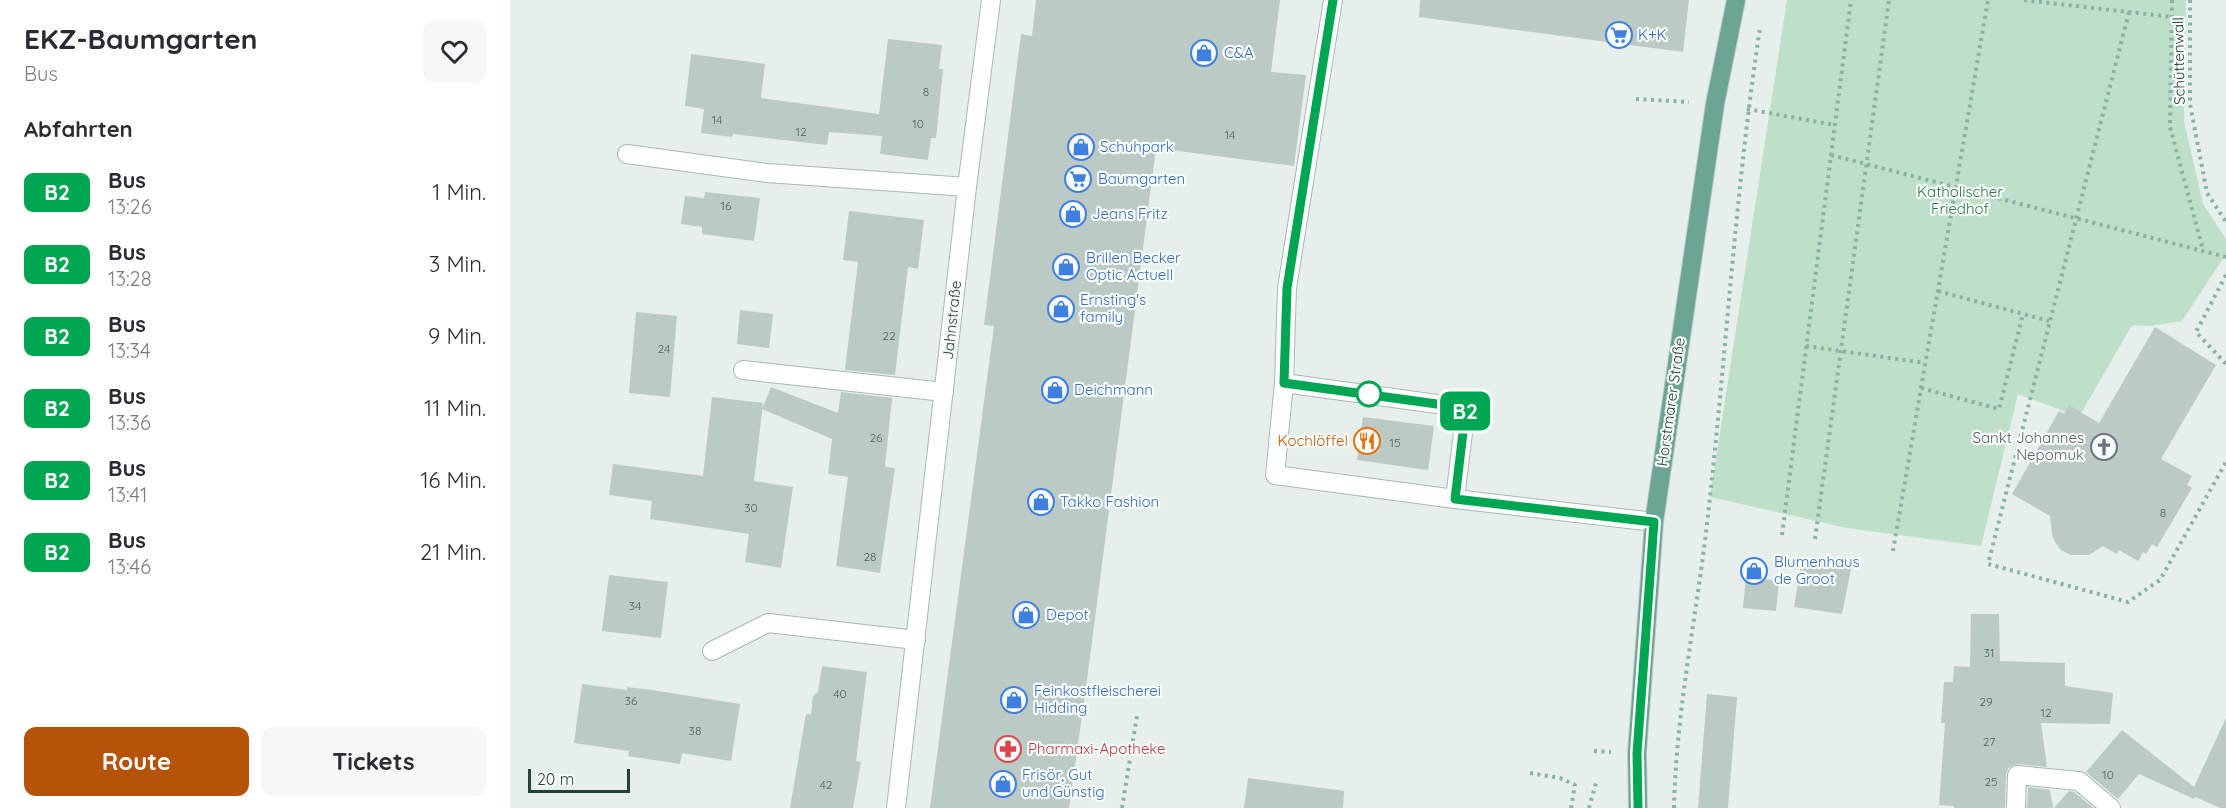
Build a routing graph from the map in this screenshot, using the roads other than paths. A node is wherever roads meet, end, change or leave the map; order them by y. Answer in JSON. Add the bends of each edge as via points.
{"nodes":[{"id":1,"x":991,"y":0,"type":"edge"},
{"id":2,"x":1333,"y":0,"type":"edge"},
{"id":3,"x":1736,"y":0,"type":"edge"},
{"id":4,"x":627,"y":154,"type":"dead end"},
{"id":5,"x":967,"y":187,"type":"junction"},
{"id":6,"x":743,"y":370,"type":"dead end"},
{"id":7,"x":1284,"y":383,"type":"junction"},
{"id":8,"x":944,"y":392,"type":"junction"},
{"id":9,"x":1455,"y":499,"type":"junction"},
{"id":10,"x":1654,"y":522,"type":"junction"},
{"id":11,"x":916,"y":640,"type":"junction"},
{"id":12,"x":712,"y":651,"type":"dead end"},
{"id":13,"x":896,"y":808,"type":"edge"},
{"id":14,"x":1638,"y":808,"type":"edge"},
{"id":15,"x":2016,"y":808,"type":"edge"},
{"id":16,"x":2111,"y":808,"type":"edge"}],
"edges":[{"from":1,"to":5,"type":"street","name":"Jahnstraße"},
{"from":2,"to":7,"type":"street","via":[[1287,288]]},
{"from":3,"to":10,"type":"main road","name":"Horstmarer Straße","via":[[1715,104]]},
{"from":4,"to":5,"type":"street","via":[[767,173]]},
{"from":5,"to":8,"type":"street","name":"Jahnstraße"},
{"from":6,"to":8,"type":"street"},
{"from":7,"to":9,"type":"street","via":[[1275,475]]},
{"from":7,"to":9,"type":"street","via":[[1466,408]]},
{"from":8,"to":11,"type":"street","name":"Jahnstraße"},
{"from":9,"to":10,"type":"street"},
{"from":10,"to":14,"type":"main road","name":"Horstmarer Straße","via":[[1637,753]]},
{"from":11,"to":12,"type":"street","via":[[768,623]]},
{"from":11,"to":13,"type":"street","name":"Jahnstraße"},
{"from":15,"to":16,"type":"street","via":[[2017,775],[2079,781]]}]}
